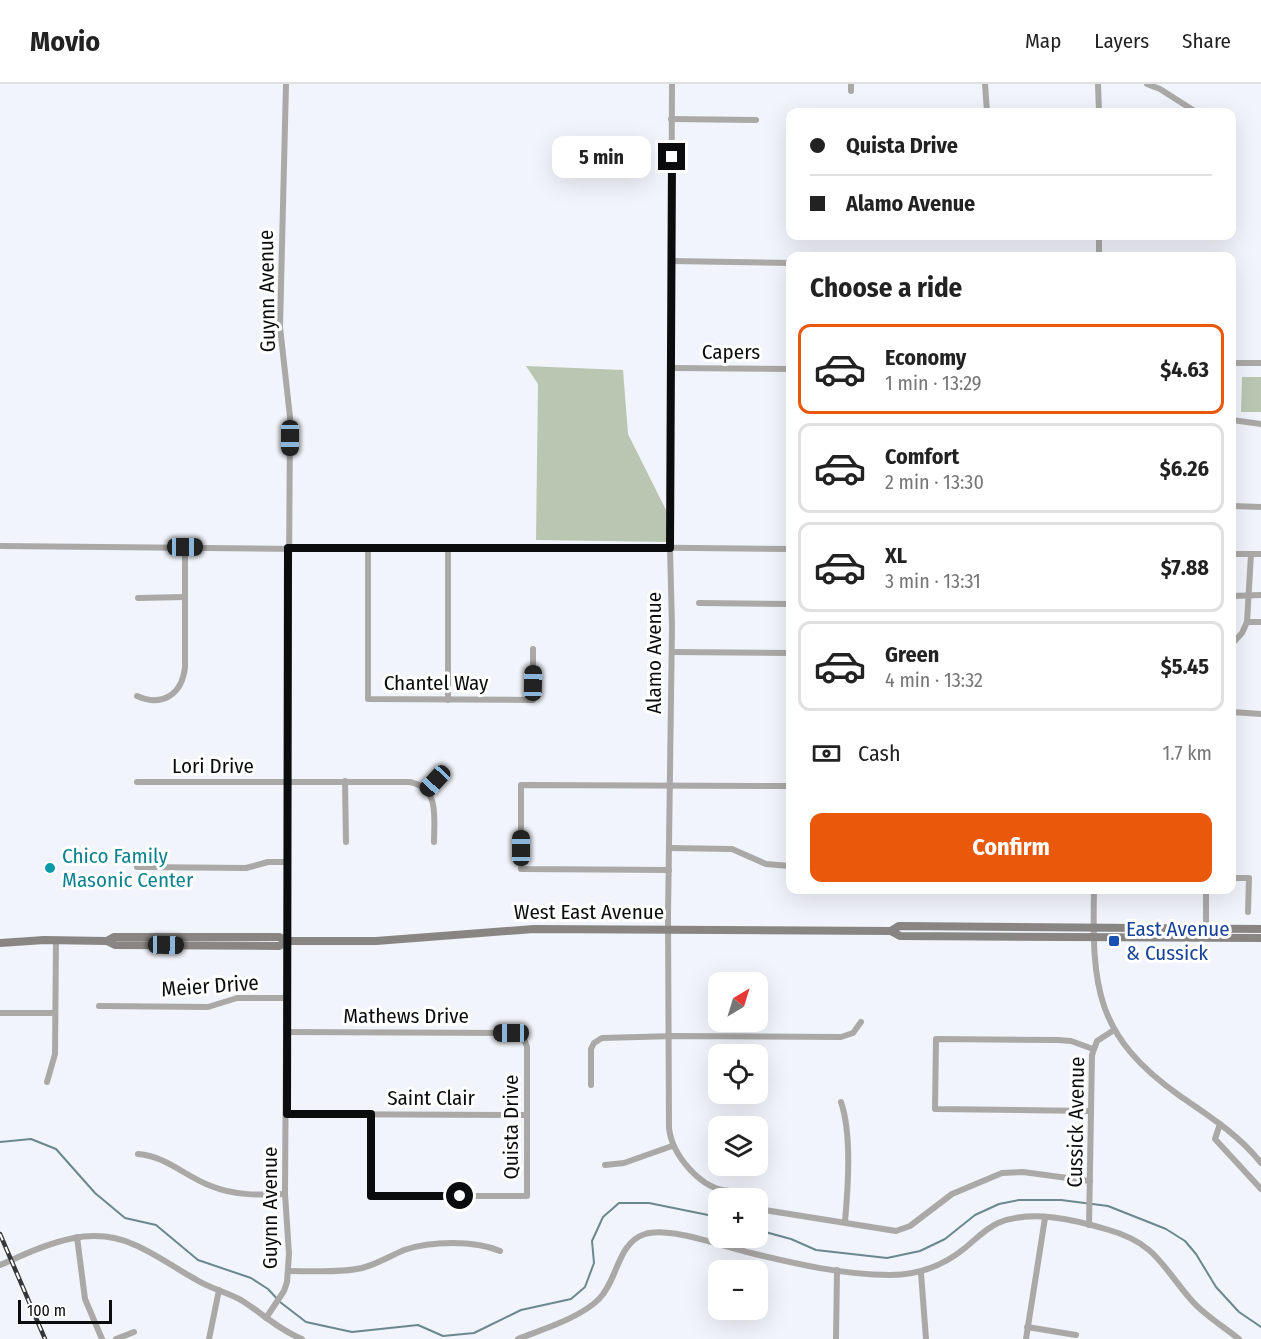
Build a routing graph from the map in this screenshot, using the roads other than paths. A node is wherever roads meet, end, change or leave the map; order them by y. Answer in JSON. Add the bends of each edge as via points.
{"nodes":[{"id":1,"x":286,"y":84,"type":"edge"},
{"id":2,"x":672,"y":84,"type":"edge"},
{"id":3,"x":985,"y":84,"type":"edge"},
{"id":4,"x":1098,"y":84,"type":"edge"},
{"id":5,"x":1147,"y":84,"type":"edge"},
{"id":6,"x":987,"y":108,"type":"edge"},
{"id":7,"x":1099,"y":108,"type":"edge"},
{"id":8,"x":1190,"y":108,"type":"edge"},
{"id":9,"x":672,"y":118,"type":"junction"},
{"id":10,"x":756,"y":120,"type":"dead end"},
{"id":11,"x":672,"y":261,"type":"junction"},
{"id":12,"x":786,"y":262,"type":"edge"},
{"id":13,"x":1236,"y":363,"type":"edge"},
{"id":14,"x":1261,"y":363,"type":"edge"},
{"id":15,"x":671,"y":368,"type":"junction"},
{"id":16,"x":786,"y":369,"type":"edge"},
{"id":17,"x":1236,"y":421,"type":"edge"},
{"id":18,"x":1261,"y":424,"type":"edge"},
{"id":19,"x":1236,"y":506,"type":"edge"},
{"id":20,"x":1261,"y":507,"type":"edge"},
{"id":21,"x":0,"y":546,"type":"edge"},
{"id":22,"x":185,"y":547,"type":"junction"},
{"id":23,"x":288,"y":548,"type":"junction"},
{"id":24,"x":368,"y":548,"type":"junction"},
{"id":25,"x":448,"y":548,"type":"junction"},
{"id":26,"x":670,"y":548,"type":"junction"},
{"id":27,"x":786,"y":549,"type":"edge"},
{"id":28,"x":1236,"y":554,"type":"edge"},
{"id":29,"x":1251,"y":554,"type":"junction"},
{"id":30,"x":1261,"y":554,"type":"edge"},
{"id":31,"x":1261,"y":595,"type":"edge"},
{"id":32,"x":1236,"y":596,"type":"edge"},
{"id":33,"x":1248,"y":596,"type":"junction"},
{"id":34,"x":185,"y":597,"type":"junction"},
{"id":35,"x":138,"y":598,"type":"dead end"},
{"id":36,"x":699,"y":603,"type":"dead end"},
{"id":37,"x":786,"y":604,"type":"edge"},
{"id":38,"x":1247,"y":622,"type":"junction"},
{"id":39,"x":1261,"y":622,"type":"edge"},
{"id":40,"x":1236,"y":640,"type":"edge"},
{"id":41,"x":533,"y":648,"type":"dead end"},
{"id":42,"x":672,"y":652,"type":"junction"},
{"id":43,"x":786,"y":654,"type":"edge"},
{"id":44,"x":137,"y":696,"type":"dead end"},
{"id":45,"x":448,"y":700,"type":"junction"},
{"id":46,"x":1236,"y":712,"type":"edge"},
{"id":47,"x":1261,"y":714,"type":"edge"},
{"id":48,"x":288,"y":781,"type":"junction"},
{"id":49,"x":345,"y":781,"type":"junction"},
{"id":50,"x":435,"y":781,"type":"dead end"},
{"id":51,"x":137,"y":782,"type":"dead end"},
{"id":52,"x":670,"y":785,"type":"junction"},
{"id":53,"x":786,"y":786,"type":"edge"},
{"id":54,"x":427,"y":790,"type":"junction"},
{"id":55,"x":346,"y":842,"type":"dead end"},
{"id":56,"x":434,"y":842,"type":"dead end"},
{"id":57,"x":669,"y":848,"type":"junction"},
{"id":58,"x":288,"y":862,"type":"junction"},
{"id":59,"x":786,"y":866,"type":"edge"},
{"id":60,"x":137,"y":867,"type":"dead end"},
{"id":61,"x":669,"y":870,"type":"junction"},
{"id":62,"x":1236,"y":878,"type":"edge"},
{"id":63,"x":1094,"y":894,"type":"edge"},
{"id":64,"x":1206,"y":894,"type":"edge"},
{"id":65,"x":1248,"y":912,"type":"dead end"},
{"id":66,"x":669,"y":929,"type":"junction"},
{"id":67,"x":1206,"y":929,"type":"junction"},
{"id":68,"x":1261,"y":929,"type":"edge"},
{"id":69,"x":1093,"y":932,"type":"junction"},
{"id":70,"x":1261,"y":938,"type":"edge"},
{"id":71,"x":56,"y":940,"type":"junction"},
{"id":72,"x":288,"y":941,"type":"junction"},
{"id":73,"x":1,"y":944,"type":"edge"},
{"id":74,"x":288,"y":998,"type":"junction"},
{"id":75,"x":99,"y":1006,"type":"dead end"},
{"id":76,"x":0,"y":1013,"type":"edge"},
{"id":77,"x":56,"y":1013,"type":"junction"},
{"id":78,"x":861,"y":1022,"type":"dead end"},
{"id":79,"x":1114,"y":1030,"type":"junction"},
{"id":80,"x":287,"y":1032,"type":"junction"},
{"id":81,"x":524,"y":1036,"type":"joint"},
{"id":82,"x":669,"y":1037,"type":"junction"},
{"id":83,"x":1093,"y":1049,"type":"junction"},
{"id":84,"x":47,"y":1082,"type":"dead end"},
{"id":85,"x":591,"y":1085,"type":"dead end"},
{"id":86,"x":841,"y":1102,"type":"dead end"},
{"id":87,"x":1091,"y":1111,"type":"junction"},
{"id":88,"x":287,"y":1114,"type":"junction"},
{"id":89,"x":371,"y":1114,"type":"junction"},
{"id":90,"x":527,"y":1115,"type":"junction"},
{"id":91,"x":1220,"y":1124,"type":"junction"},
{"id":92,"x":672,"y":1146,"type":"junction"},
{"id":93,"x":138,"y":1154,"type":"dead end"},
{"id":94,"x":1261,"y":1162,"type":"edge"},
{"id":95,"x":605,"y":1165,"type":"dead end"},
{"id":96,"x":1090,"y":1181,"type":"junction"},
{"id":97,"x":716,"y":1188,"type":"edge"},
{"id":98,"x":1261,"y":1189,"type":"edge"},
{"id":99,"x":285,"y":1194,"type":"junction"},
{"id":100,"x":768,"y":1210,"type":"edge"},
{"id":101,"x":1045,"y":1218,"type":"junction"},
{"id":102,"x":845,"y":1222,"type":"junction"},
{"id":103,"x":1089,"y":1225,"type":"junction"},
{"id":104,"x":77,"y":1237,"type":"junction"},
{"id":105,"x":500,"y":1251,"type":"dead end"},
{"id":106,"x":0,"y":1265,"type":"edge"},
{"id":107,"x":837,"y":1270,"type":"junction"},
{"id":108,"x":288,"y":1271,"type":"junction"},
{"id":109,"x":921,"y":1273,"type":"junction"},
{"id":110,"x":219,"y":1290,"type":"junction"},
{"id":111,"x":266,"y":1318,"type":"junction"},
{"id":112,"x":1027,"y":1327,"type":"junction"},
{"id":113,"x":134,"y":1332,"type":"dead end"},
{"id":114,"x":1077,"y":1335,"type":"dead end"},
{"id":115,"x":102,"y":1339,"type":"edge"},
{"id":116,"x":116,"y":1339,"type":"edge"},
{"id":117,"x":209,"y":1339,"type":"edge"},
{"id":118,"x":302,"y":1339,"type":"edge"},
{"id":119,"x":518,"y":1339,"type":"edge"},
{"id":120,"x":836,"y":1339,"type":"edge"},
{"id":121,"x":926,"y":1339,"type":"edge"},
{"id":122,"x":1026,"y":1339,"type":"edge"},
{"id":123,"x":1239,"y":1339,"type":"edge"}],
"edges":[{"from":1,"to":23,"type":"street","name":"Guynn Avenue","via":[[280,327],[290,417]]},
{"from":2,"to":9,"type":"street","name":"Alamo Avenue"},
{"from":3,"to":6,"type":"street"},
{"from":4,"to":7,"type":"street"},
{"from":5,"to":8,"type":"street"},
{"from":9,"to":10,"type":"street"},
{"from":9,"to":11,"type":"street","name":"Alamo Avenue"},
{"from":11,"to":12,"type":"street"},
{"from":11,"to":15,"type":"street","name":"Alamo Avenue"},
{"from":13,"to":14,"type":"street"},
{"from":15,"to":16,"type":"street","name":"Capers"},
{"from":15,"to":26,"type":"street","name":"Alamo Avenue"},
{"from":17,"to":18,"type":"street"},
{"from":19,"to":20,"type":"street"},
{"from":21,"to":22,"type":"street"},
{"from":22,"to":23,"type":"street"},
{"from":22,"to":34,"type":"street"},
{"from":23,"to":24,"type":"street"},
{"from":23,"to":48,"type":"street","name":"Guynn Avenue"},
{"from":24,"to":25,"type":"street"},
{"from":24,"to":45,"type":"street","name":"Chantel Way","via":[[368,699]]},
{"from":25,"to":26,"type":"street"},
{"from":25,"to":45,"type":"street"},
{"from":26,"to":27,"type":"street"},
{"from":26,"to":42,"type":"street","name":"Alamo Avenue"},
{"from":28,"to":29,"type":"street"},
{"from":29,"to":30,"type":"street"},
{"from":29,"to":33,"type":"street"},
{"from":31,"to":33,"type":"street"},
{"from":32,"to":33,"type":"street"},
{"from":33,"to":38,"type":"street"},
{"from":34,"to":35,"type":"street"},
{"from":34,"to":44,"type":"street","via":[[181,683],[169,697],[158,701]]},
{"from":36,"to":37,"type":"street"},
{"from":38,"to":39,"type":"street"},
{"from":38,"to":40,"type":"street"},
{"from":41,"to":45,"type":"street","name":"Chantel Way","via":[[532,700]]},
{"from":42,"to":43,"type":"street"},
{"from":42,"to":52,"type":"street","name":"Alamo Avenue"},
{"from":46,"to":47,"type":"street"},
{"from":48,"to":49,"type":"street","name":"Lori Drive"},
{"from":48,"to":51,"type":"street","name":"Lori Drive"},
{"from":48,"to":58,"type":"street","name":"Guynn Avenue"},
{"from":49,"to":54,"type":"street","name":"Lori Drive","via":[[410,782]]},
{"from":49,"to":55,"type":"street"},
{"from":50,"to":54,"type":"street"},
{"from":52,"to":53,"type":"street"},
{"from":52,"to":57,"type":"street","name":"Alamo Avenue"},
{"from":52,"to":61,"type":"street","via":[[521,785],[521,870]]},
{"from":54,"to":56,"type":"street","via":[[434,804]]},
{"from":57,"to":59,"type":"street","via":[[732,849],[766,864]]},
{"from":57,"to":61,"type":"street","name":"Alamo Avenue"},
{"from":58,"to":60,"type":"street","via":[[268,862],[251,868]]},
{"from":58,"to":72,"type":"street","name":"Guynn Avenue"},
{"from":61,"to":66,"type":"street","name":"Alamo Avenue"},
{"from":62,"to":65,"type":"street","via":[[1249,878]]},
{"from":63,"to":69,"type":"street"},
{"from":64,"to":67,"type":"street"},
{"from":66,"to":69,"type":"main road","name":"West East Avenue","via":[[891,931],[900,936]]},
{"from":66,"to":72,"type":"main road","name":"West East Avenue","via":[[516,929],[376,941]]},
{"from":66,"to":82,"type":"street","name":"Alamo Avenue"},
{"from":67,"to":68,"type":"main road","name":"West East Avenue"},
{"from":67,"to":69,"type":"main road","name":"West East Avenue"},
{"from":69,"to":70,"type":"main road","name":"West East Avenue"},
{"from":69,"to":79,"type":"street","via":[[1099,992]]},
{"from":71,"to":72,"type":"main road","name":"West East Avenue","via":[[107,941],[115,945],[279,946]]},
{"from":71,"to":73,"type":"main road","name":"West East Avenue"},
{"from":71,"to":77,"type":"street"},
{"from":72,"to":74,"type":"street","name":"Guynn Avenue"},
{"from":74,"to":75,"type":"street","name":"Meier Drive","via":[[237,998],[208,1007]]},
{"from":74,"to":80,"type":"street","name":"Guynn Avenue"},
{"from":76,"to":77,"type":"street"},
{"from":77,"to":84,"type":"street","via":[[55,1054]]},
{"from":78,"to":82,"type":"street","via":[[853,1034],[841,1038]]},
{"from":79,"to":83,"type":"street","name":"Cussick Avenue"},
{"from":79,"to":91,"type":"street","via":[[1149,1072]]},
{"from":80,"to":81,"type":"street","name":"Mathews Drive"},
{"from":80,"to":88,"type":"street","name":"Guynn Avenue"},
{"from":81,"to":90,"type":"street","name":"Quista Drive"},
{"from":82,"to":85,"type":"street","via":[[598,1040],[591,1052]]},
{"from":82,"to":92,"type":"street","name":"Alamo Avenue"},
{"from":83,"to":87,"type":"street","name":"Cussick Avenue"},
{"from":83,"to":87,"type":"street","via":[[1065,1040],[936,1039],[935,1109]]},
{"from":86,"to":102,"type":"street","via":[[846,1120]]},
{"from":87,"to":96,"type":"street","name":"Cussick Avenue"},
{"from":88,"to":89,"type":"street","name":"Saint Clair"},
{"from":88,"to":99,"type":"street","name":"Guynn Avenue"},
{"from":89,"to":90,"type":"street","name":"Saint Clair"},
{"from":89,"to":90,"type":"street","name":"Quista Drive","via":[[371,1196],[527,1196]]},
{"from":91,"to":94,"type":"street"},
{"from":91,"to":98,"type":"street","via":[[1215,1139]]},
{"from":92,"to":95,"type":"street","via":[[624,1163]]},
{"from":92,"to":97,"type":"street","via":[[683,1163]]},
{"from":93,"to":99,"type":"street","via":[[164,1160],[221,1190]]},
{"from":96,"to":102,"type":"street","via":[[1010,1172],[952,1194],[900,1230]]},
{"from":96,"to":103,"type":"street","name":"Cussick Avenue"},
{"from":99,"to":108,"type":"street","name":"Guynn Avenue"},
{"from":100,"to":102,"type":"street"},
{"from":101,"to":103,"type":"street"},
{"from":101,"to":109,"type":"street","via":[[1021,1217],[999,1223],[953,1257]]},
{"from":101,"to":112,"type":"street"},
{"from":103,"to":123,"type":"street","via":[[1123,1235],[1151,1250],[1194,1303]]},
{"from":104,"to":106,"type":"street","via":[[57,1241]]},
{"from":104,"to":110,"type":"street","via":[[103,1236],[126,1241]]},
{"from":104,"to":115,"type":"street","via":[[85,1299]]},
{"from":105,"to":108,"type":"street","via":[[478,1244],[425,1245],[370,1266]]},
{"from":107,"to":109,"type":"street","via":[[887,1275]]},
{"from":107,"to":119,"type":"street","via":[[676,1234],[650,1233],[630,1244],[605,1291],[591,1306]]},
{"from":107,"to":120,"type":"street"},
{"from":108,"to":111,"type":"street","name":"Guynn Avenue","via":[[284,1291]]},
{"from":109,"to":121,"type":"street"},
{"from":110,"to":111,"type":"street"},
{"from":110,"to":117,"type":"street"},
{"from":111,"to":118,"type":"street"},
{"from":112,"to":114,"type":"street"},
{"from":112,"to":122,"type":"street"},
{"from":113,"to":116,"type":"street"}]}
